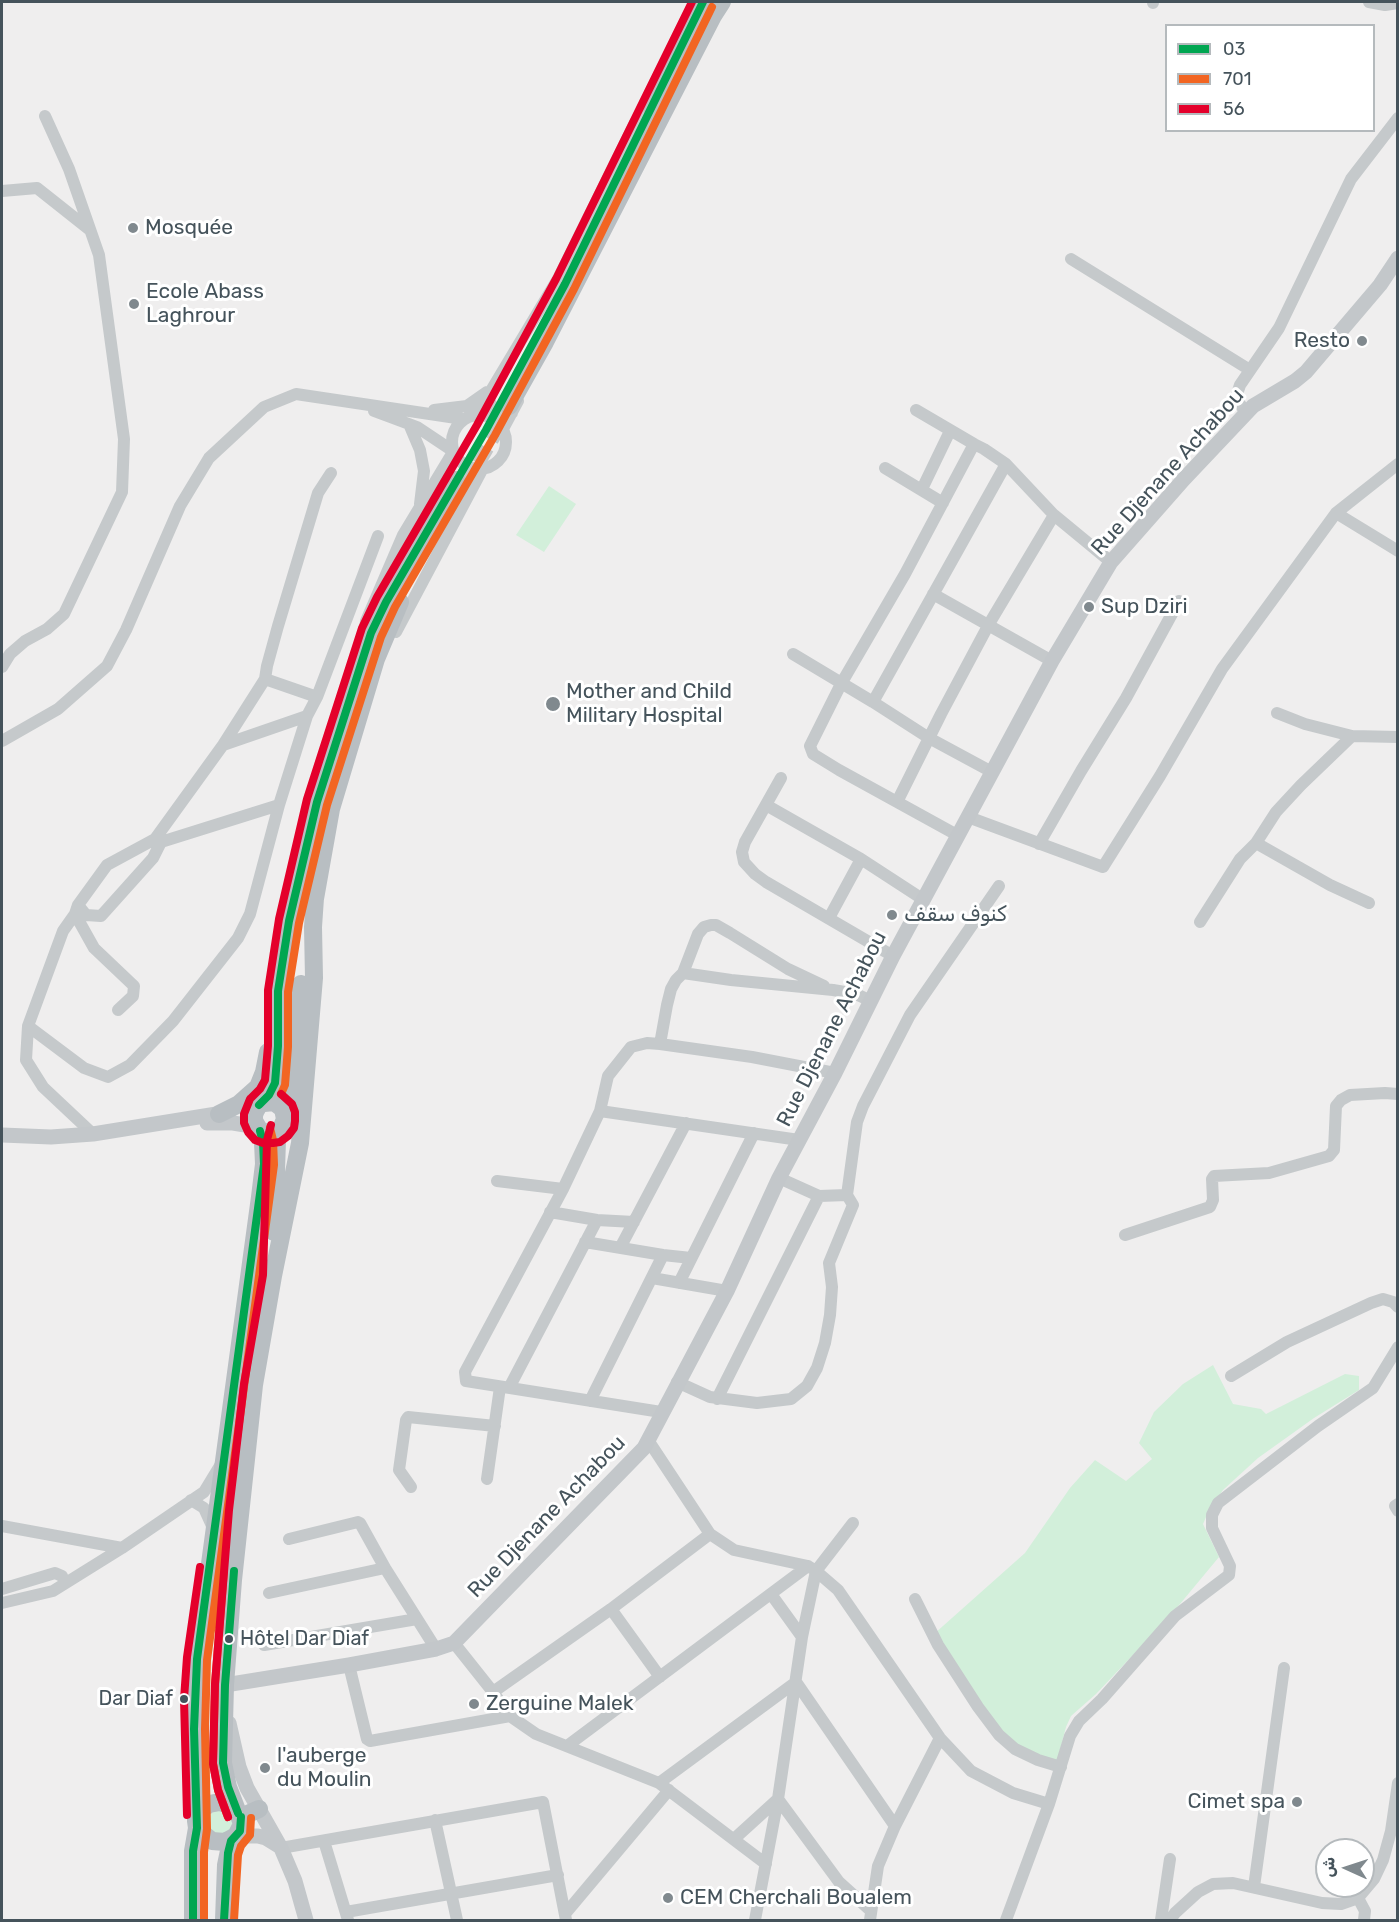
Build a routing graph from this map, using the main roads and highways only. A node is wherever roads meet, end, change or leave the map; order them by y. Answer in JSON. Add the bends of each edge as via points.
{"nodes":[{"id":1,"x":703,"y":2,"type":"edge"},
{"id":2,"x":722,"y":2,"type":"edge"},
{"id":3,"x":666,"y":95,"type":"junction"},
{"id":4,"x":1398,"y":258,"type":"edge"},
{"id":5,"x":500,"y":402,"type":"tunnel mouth"},
{"id":6,"x":459,"y":480,"type":"tunnel mouth"},
{"id":7,"x":369,"y":661,"type":"junction"},
{"id":8,"x":315,"y":898,"type":"junction"},
{"id":9,"x":278,"y":991,"type":"junction"},
{"id":10,"x":219,"y":1114,"type":"junction"},
{"id":11,"x":258,"y":1118,"type":"junction"},
{"id":12,"x":283,"y":1124,"type":"junction"},
{"id":13,"x":150,"y":1125,"type":"junction"},
{"id":14,"x":2,"y":1133,"type":"edge"},
{"id":15,"x":273,"y":1276,"type":"junction"},
{"id":16,"x":225,"y":1689,"type":"junction"},
{"id":17,"x":259,"y":1809,"type":"junction"},
{"id":18,"x":240,"y":1815,"type":"junction"},
{"id":19,"x":197,"y":1821,"type":"junction"},
{"id":20,"x":234,"y":1839,"type":"junction"},
{"id":21,"x":281,"y":1848,"type":"junction"},
{"id":22,"x":193,"y":1920,"type":"edge"},
{"id":23,"x":224,"y":1920,"type":"edge"},
{"id":24,"x":306,"y":1920,"type":"edge"}],
"edges":[{"from":1,"to":3,"type":"highway"},
{"from":2,"to":3,"type":"highway"},
{"from":3,"to":5,"type":"highway","via":[[550,331]]},
{"from":4,"to":16,"type":"main road","name":"Rue Djenane Achabou","via":[[1306,372],[1246,413],[1111,562],[1052,661],[893,956],[779,1178],[727,1291],[644,1448],[454,1643]]},
{"from":6,"to":7,"type":"highway","via":[[386,602],[371,633]]},
{"from":7,"to":8,"type":"highway","via":[[331,809]]},
{"from":7,"to":9,"type":"highway","via":[[317,802],[288,921]]},
{"from":8,"to":12,"type":"highway","via":[[304,954],[291,1094]]},
{"from":8,"to":15,"type":"highway","via":[[314,978],[300,1143]]},
{"from":9,"to":10,"type":"highway","via":[[258,1087],[239,1104]]},
{"from":9,"to":11,"type":"highway","via":[[278,1065],[275,1083]]},
{"from":10,"to":11,"type":"main road"},
{"from":10,"to":13,"type":"main road"},
{"from":11,"to":12,"type":"highway","via":[[271,1133]]},
{"from":11,"to":12,"type":"highway","via":[[269,1101],[274,1102],[283,1109]]},
{"from":11,"to":13,"type":"main road"},
{"from":11,"to":19,"type":"highway","via":[[264,1142],[261,1186],[195,1685]]},
{"from":12,"to":15,"type":"highway","via":[[277,1140]]},
{"from":13,"to":14,"type":"main road","via":[[51,1137]]},
{"from":15,"to":16,"type":"highway","via":[[254,1385],[239,1511]]},
{"from":16,"to":17,"type":"main road","via":[[239,1767]]},
{"from":16,"to":18,"type":"highway","via":[[224,1763],[228,1787]]},
{"from":17,"to":18,"type":"highway"},
{"from":17,"to":21,"type":"main road"},
{"from":18,"to":19,"type":"highway","via":[[220,1802],[206,1806]]},
{"from":18,"to":20,"type":"highway","via":[[240,1831]]},
{"from":19,"to":20,"type":"highway","via":[[202,1833],[212,1840]]},
{"from":19,"to":22,"type":"highway"},
{"from":20,"to":21,"type":"main road","via":[[258,1836]]},
{"from":20,"to":23,"type":"highway","via":[[226,1872]]},
{"from":21,"to":24,"type":"main road"}]}
